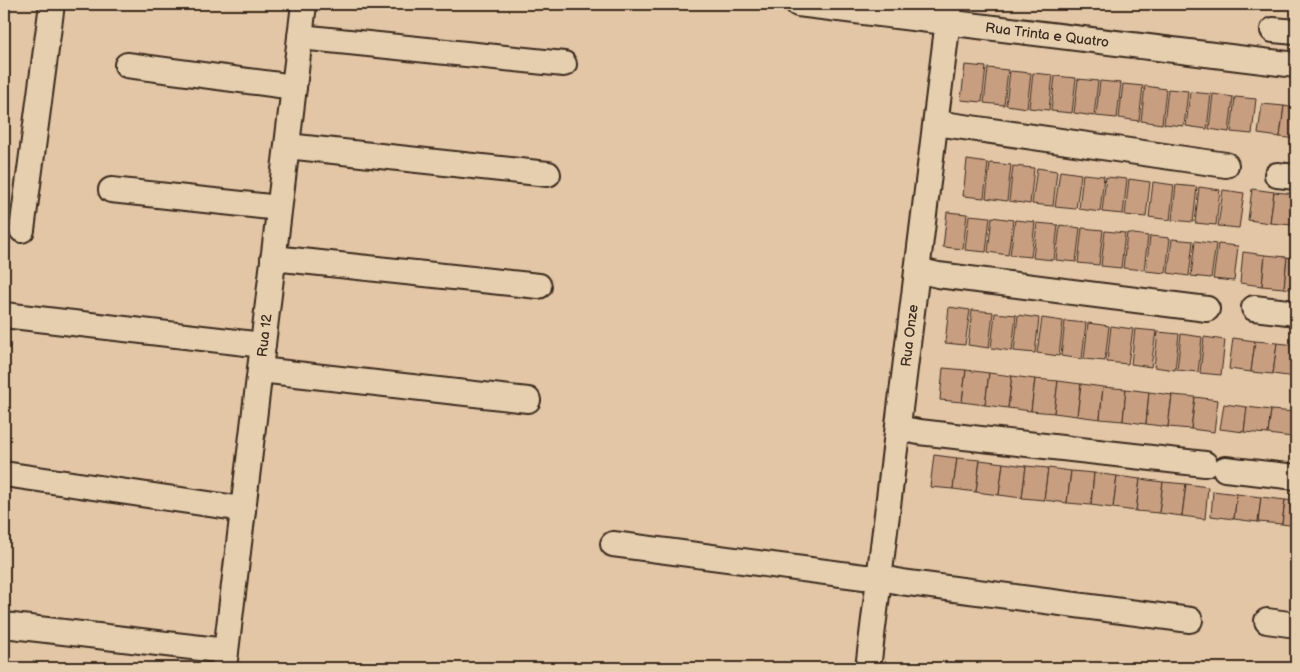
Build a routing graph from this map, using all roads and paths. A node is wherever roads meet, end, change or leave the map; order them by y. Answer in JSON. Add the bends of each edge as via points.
{"nodes":[{"id":1,"x":52,"y":4,"type":"edge"},
{"id":2,"x":304,"y":4,"type":"edge"},
{"id":3,"x":798,"y":4,"type":"edge"},
{"id":4,"x":949,"y":13,"type":"edge"},
{"id":5,"x":300,"y":37,"type":"junction"},
{"id":6,"x":564,"y":64,"type":"dead end"},
{"id":7,"x":127,"y":65,"type":"dead end"},
{"id":8,"x":1296,"y":65,"type":"edge"},
{"id":9,"x":294,"y":86,"type":"junction"},
{"id":10,"x":936,"y":123,"type":"junction"},
{"id":11,"x":287,"y":146,"type":"junction"},
{"id":12,"x":1226,"y":166,"type":"dead end"},
{"id":13,"x":548,"y":174,"type":"dead end"},
{"id":14,"x":111,"y":190,"type":"dead end"},
{"id":15,"x":279,"y":208,"type":"junction"},
{"id":16,"x":22,"y":230,"type":"dead end"},
{"id":17,"x":273,"y":258,"type":"junction"},
{"id":18,"x":917,"y":270,"type":"junction"},
{"id":19,"x":539,"y":286,"type":"dead end"},
{"id":20,"x":1254,"y":308,"type":"dead end"},
{"id":21,"x":1207,"y":309,"type":"dead end"},
{"id":22,"x":1296,"y":313,"type":"edge"},
{"id":23,"x":4,"y":315,"type":"edge"},
{"id":24,"x":263,"y":345,"type":"junction"},
{"id":25,"x":260,"y":370,"type":"junction"},
{"id":26,"x":528,"y":400,"type":"dead end"},
{"id":27,"x":898,"y":428,"type":"junction"},
{"id":28,"x":4,"y":474,"type":"edge"},
{"id":29,"x":1296,"y":477,"type":"edge"},
{"id":30,"x":243,"y":509,"type":"junction"},
{"id":31,"x":613,"y":544,"type":"dead end"},
{"id":32,"x":879,"y":577,"type":"junction"},
{"id":33,"x":1190,"y":620,"type":"dead end"},
{"id":34,"x":1267,"y":621,"type":"dead end"},
{"id":35,"x":4,"y":625,"type":"edge"},
{"id":36,"x":1296,"y":626,"type":"edge"},
{"id":37,"x":225,"y":659,"type":"edge"},
{"id":38,"x":868,"y":668,"type":"edge"}],
"edges":[{"from":1,"to":16,"type":"street"},
{"from":2,"to":5,"type":"street","name":"Rua 12"},
{"from":3,"to":4,"type":"street","name":"Rua Trinta e Quatro"},
{"from":4,"to":8,"type":"street","name":"Rua Trinta e Quatro"},
{"from":4,"to":10,"type":"street","name":"Rua Onze"},
{"from":5,"to":6,"type":"street"},
{"from":5,"to":9,"type":"street","name":"Rua 12"},
{"from":7,"to":9,"type":"street"},
{"from":9,"to":11,"type":"street","name":"Rua 12"},
{"from":10,"to":12,"type":"street"},
{"from":10,"to":18,"type":"street","name":"Rua Onze"},
{"from":11,"to":13,"type":"street"},
{"from":11,"to":15,"type":"street","name":"Rua 12"},
{"from":14,"to":15,"type":"street"},
{"from":15,"to":17,"type":"street","name":"Rua 12"},
{"from":17,"to":19,"type":"street"},
{"from":17,"to":24,"type":"street","name":"Rua 12"},
{"from":18,"to":21,"type":"street"},
{"from":18,"to":27,"type":"street","name":"Rua Onze"},
{"from":20,"to":22,"type":"street"},
{"from":23,"to":24,"type":"street"},
{"from":24,"to":25,"type":"street","name":"Rua 12"},
{"from":25,"to":26,"type":"street"},
{"from":25,"to":30,"type":"street","name":"Rua 12"},
{"from":27,"to":29,"type":"street"},
{"from":27,"to":32,"type":"street","name":"Rua Onze"},
{"from":28,"to":30,"type":"street"},
{"from":30,"to":37,"type":"street","name":"Rua 12"},
{"from":31,"to":32,"type":"street"},
{"from":32,"to":33,"type":"street"},
{"from":32,"to":38,"type":"street","name":"Rua Onze"},
{"from":34,"to":36,"type":"street"},
{"from":35,"to":37,"type":"street"}]}
